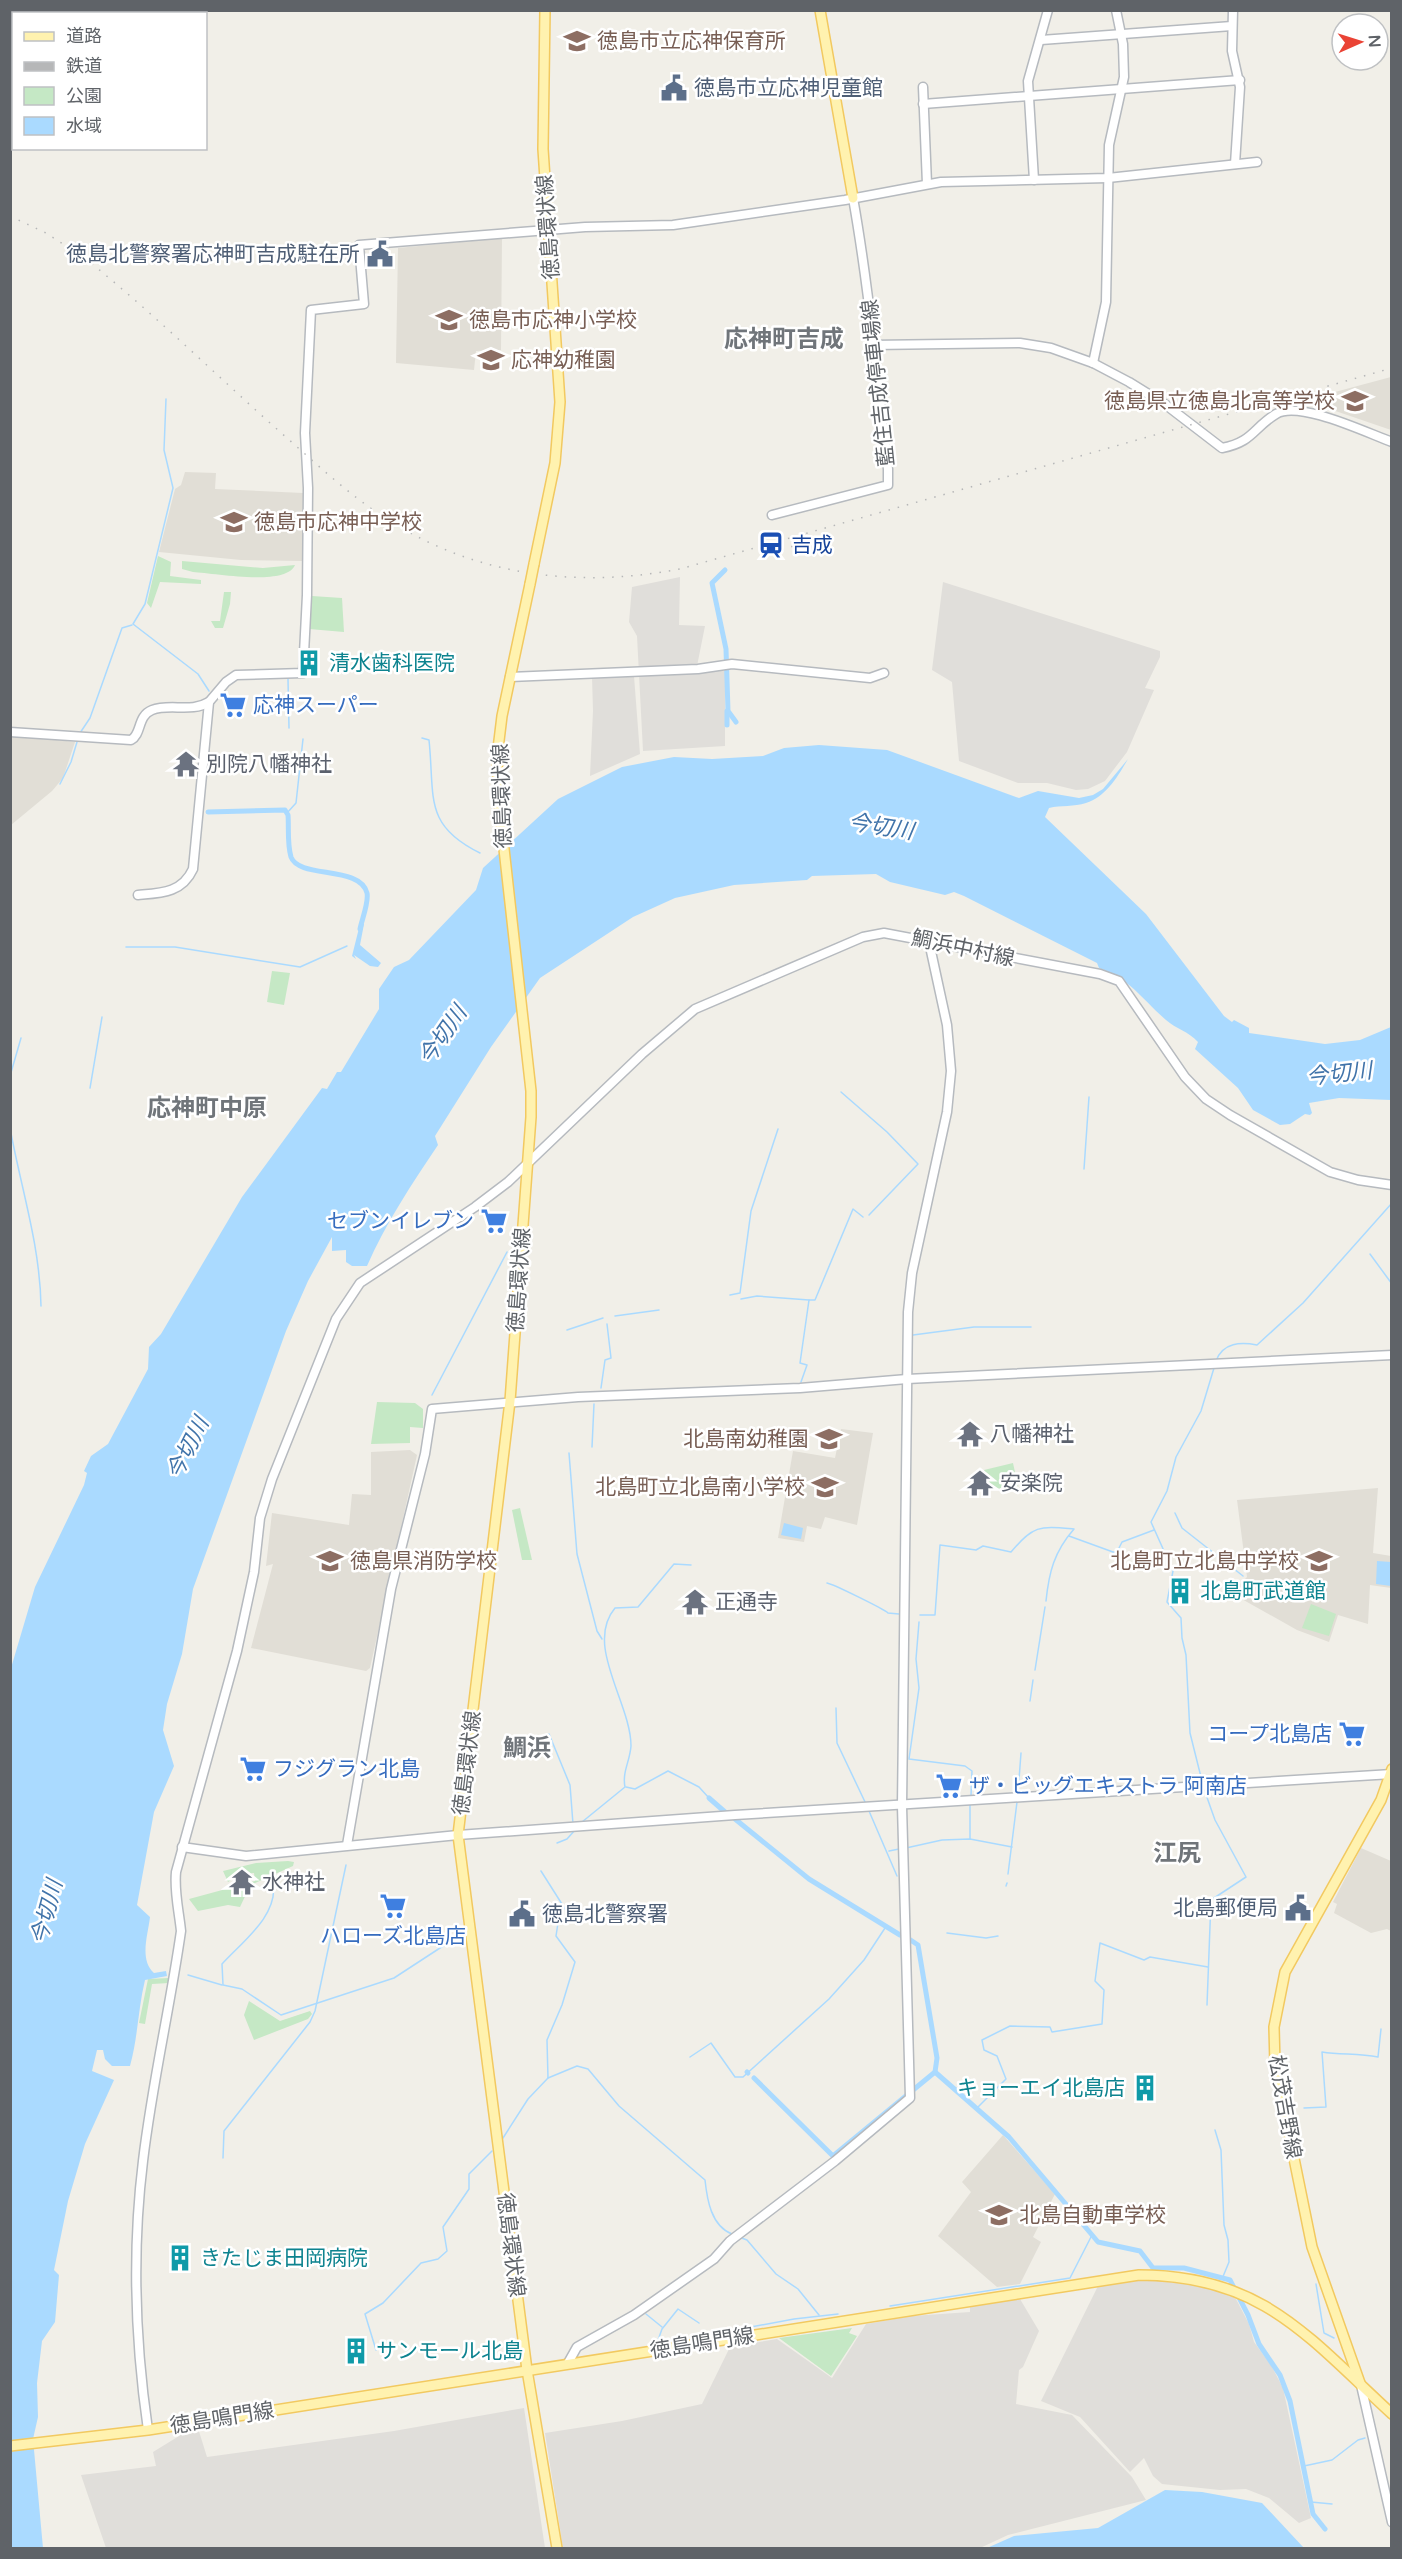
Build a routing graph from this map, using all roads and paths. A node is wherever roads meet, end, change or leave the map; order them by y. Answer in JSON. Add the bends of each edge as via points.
{"nodes":[{"id":1,"x":545,"y":10,"type":"edge"},
{"id":2,"x":820,"y":10,"type":"edge"},
{"id":3,"x":1048,"y":10,"type":"edge"},
{"id":4,"x":1116,"y":10,"type":"edge"},
{"id":5,"x":1233,"y":10,"type":"edge"},
{"id":6,"x":1232,"y":26,"type":"junction"},
{"id":7,"x":1121,"y":34,"type":"junction"},
{"id":8,"x":1041,"y":40,"type":"junction"},
{"id":9,"x":1239,"y":80,"type":"junction"},
{"id":10,"x":923,"y":87,"type":"dead end"},
{"id":11,"x":1123,"y":89,"type":"junction"},
{"id":12,"x":1029,"y":96,"type":"junction"},
{"id":13,"x":923,"y":104,"type":"junction"},
{"id":14,"x":1257,"y":162,"type":"dead end"},
{"id":15,"x":1235,"y":164,"type":"junction"},
{"id":16,"x":1108,"y":178,"type":"junction"},
{"id":17,"x":1034,"y":180,"type":"junction"},
{"id":18,"x":927,"y":184,"type":"junction"},
{"id":19,"x":853,"y":198,"type":"junction"},
{"id":20,"x":548,"y":230,"type":"junction"},
{"id":21,"x":872,"y":345,"type":"junction"},
{"id":22,"x":1094,"y":363,"type":"junction"},
{"id":23,"x":1392,"y":442,"type":"edge"},
{"id":24,"x":772,"y":515,"type":"dead end"},
{"id":25,"x":884,"y":673,"type":"dead end"},
{"id":26,"x":510,"y":676,"type":"junction"},
{"id":27,"x":209,"y":702,"type":"junction"},
{"id":28,"x":10,"y":732,"type":"edge"},
{"id":29,"x":138,"y":895,"type":"dead end"},
{"id":30,"x":929,"y":942,"type":"junction"},
{"id":31,"x":528,"y":1165,"type":"junction"},
{"id":32,"x":1392,"y":1185,"type":"edge"},
{"id":33,"x":1392,"y":1355,"type":"edge"},
{"id":34,"x":907,"y":1379,"type":"junction"},
{"id":35,"x":510,"y":1401,"type":"junction"},
{"id":36,"x":1391,"y":1772,"type":"edge"},
{"id":37,"x":902,"y":1806,"type":"junction"},
{"id":38,"x":458,"y":1835,"type":"junction"},
{"id":39,"x":347,"y":1845,"type":"junction"},
{"id":40,"x":182,"y":1847,"type":"junction"},
{"id":41,"x":568,"y":2364,"type":"junction"},
{"id":42,"x":528,"y":2370,"type":"junction"},
{"id":43,"x":1360,"y":2385,"type":"junction"},
{"id":44,"x":1392,"y":2414,"type":"edge"},
{"id":45,"x":148,"y":2430,"type":"junction"},
{"id":46,"x":10,"y":2446,"type":"edge"},
{"id":47,"x":1392,"y":2522,"type":"edge"},
{"id":48,"x":557,"y":2548,"type":"edge"}],
"edges":[{"from":1,"to":20,"type":"main road","name":"徳島環状線","via":[[543,149]]},
{"from":2,"to":19,"type":"main road"},
{"from":3,"to":8,"type":"street"},
{"from":4,"to":7,"type":"street"},
{"from":5,"to":6,"type":"street"},
{"from":6,"to":7,"type":"street"},
{"from":6,"to":9,"type":"street","via":[[1232,51]]},
{"from":7,"to":8,"type":"street"},
{"from":7,"to":11,"type":"street"},
{"from":8,"to":12,"type":"street","via":[[1029,75]]},
{"from":9,"to":11,"type":"street"},
{"from":9,"to":15,"type":"street"},
{"from":10,"to":13,"type":"street"},
{"from":11,"to":12,"type":"street"},
{"from":11,"to":16,"type":"street","via":[[1111,133]]},
{"from":12,"to":13,"type":"street"},
{"from":12,"to":17,"type":"street"},
{"from":13,"to":18,"type":"street"},
{"from":14,"to":15,"type":"street"},
{"from":15,"to":16,"type":"street"},
{"from":16,"to":17,"type":"street"},
{"from":16,"to":22,"type":"street","via":[[1106,302]]},
{"from":17,"to":18,"type":"street"},
{"from":18,"to":19,"type":"street"},
{"from":19,"to":20,"type":"street","via":[[673,225]]},
{"from":19,"to":21,"type":"street","name":"藍住吉成停車場線"},
{"from":20,"to":26,"type":"main road","name":"徳島環状線","bridge":true,"via":[[559,433]]},
{"from":20,"to":27,"type":"street","via":[[359,245],[364,304],[310,310],[303,673],[236,675]]},
{"from":21,"to":22,"type":"street","via":[[1020,343],[1051,348]]},
{"from":21,"to":24,"type":"street","name":"藍住吉成停車場線","via":[[888,485]]},
{"from":22,"to":23,"type":"street","via":[[1166,405],[1222,448],[1245,442],[1277,413],[1297,410]]},
{"from":25,"to":26,"type":"street","via":[[870,678],[732,664],[698,669]]},
{"from":26,"to":31,"type":"main road","name":"徳島環状線","via":[[497,757],[526,1046],[531,1117]]},
{"from":27,"to":28,"type":"street","via":[[195,708],[152,710],[142,717],[131,740]]},
{"from":27,"to":29,"type":"street","via":[[193,868],[186,881],[171,891]]},
{"from":30,"to":31,"type":"street","name":"鯛浜中村線","via":[[884,933],[863,937],[695,1009],[642,1054]]},
{"from":30,"to":32,"type":"street","name":"鯛浜中村線","via":[[1100,974],[1119,981],[1185,1077],[1206,1099],[1330,1172]]},
{"from":30,"to":34,"type":"street","via":[[947,1025],[951,1075],[947,1112],[912,1273]]},
{"from":31,"to":35,"type":"main road","name":"徳島環状線"},
{"from":31,"to":40,"type":"street","name":"鯛浜中村線","via":[[475,1207],[360,1283],[336,1319],[285,1443],[260,1518],[254,1572],[237,1651]]},
{"from":33,"to":34,"type":"street"},
{"from":34,"to":35,"type":"street","via":[[800,1388]]},
{"from":34,"to":37,"type":"street"},
{"from":35,"to":38,"type":"main road","name":"徳島環状線"},
{"from":35,"to":39,"type":"street","via":[[432,1409],[392,1589]]},
{"from":36,"to":37,"type":"street"},
{"from":36,"to":43,"type":"main road","name":"松茂吉野線","via":[[1381,1800],[1285,1972],[1274,2027],[1275,2065],[1312,2247]]},
{"from":37,"to":38,"type":"street"},
{"from":37,"to":41,"type":"street","via":[[910,2098],[714,2259],[613,2329],[577,2347]]},
{"from":38,"to":39,"type":"street"},
{"from":38,"to":42,"type":"main road","name":"徳島環状線"},
{"from":39,"to":40,"type":"street","via":[[246,1856]]},
{"from":40,"to":45,"type":"street","name":"鯛浜中村線","via":[[174,1890],[181,1931],[139,2205],[137,2333]]},
{"from":41,"to":42,"type":"main road","name":"徳島鳴門線"},
{"from":41,"to":43,"type":"main road","name":"徳島鳴門線","via":[[1139,2275],[1194,2279],[1263,2303],[1300,2328]]},
{"from":42,"to":45,"type":"main road","name":"徳島鳴門線"},
{"from":42,"to":48,"type":"main road","name":"徳島環状線"},
{"from":43,"to":44,"type":"main road","name":"松茂吉野線"},
{"from":43,"to":47,"type":"street"},
{"from":45,"to":46,"type":"main road","name":"徳島鳴門線"}]}
